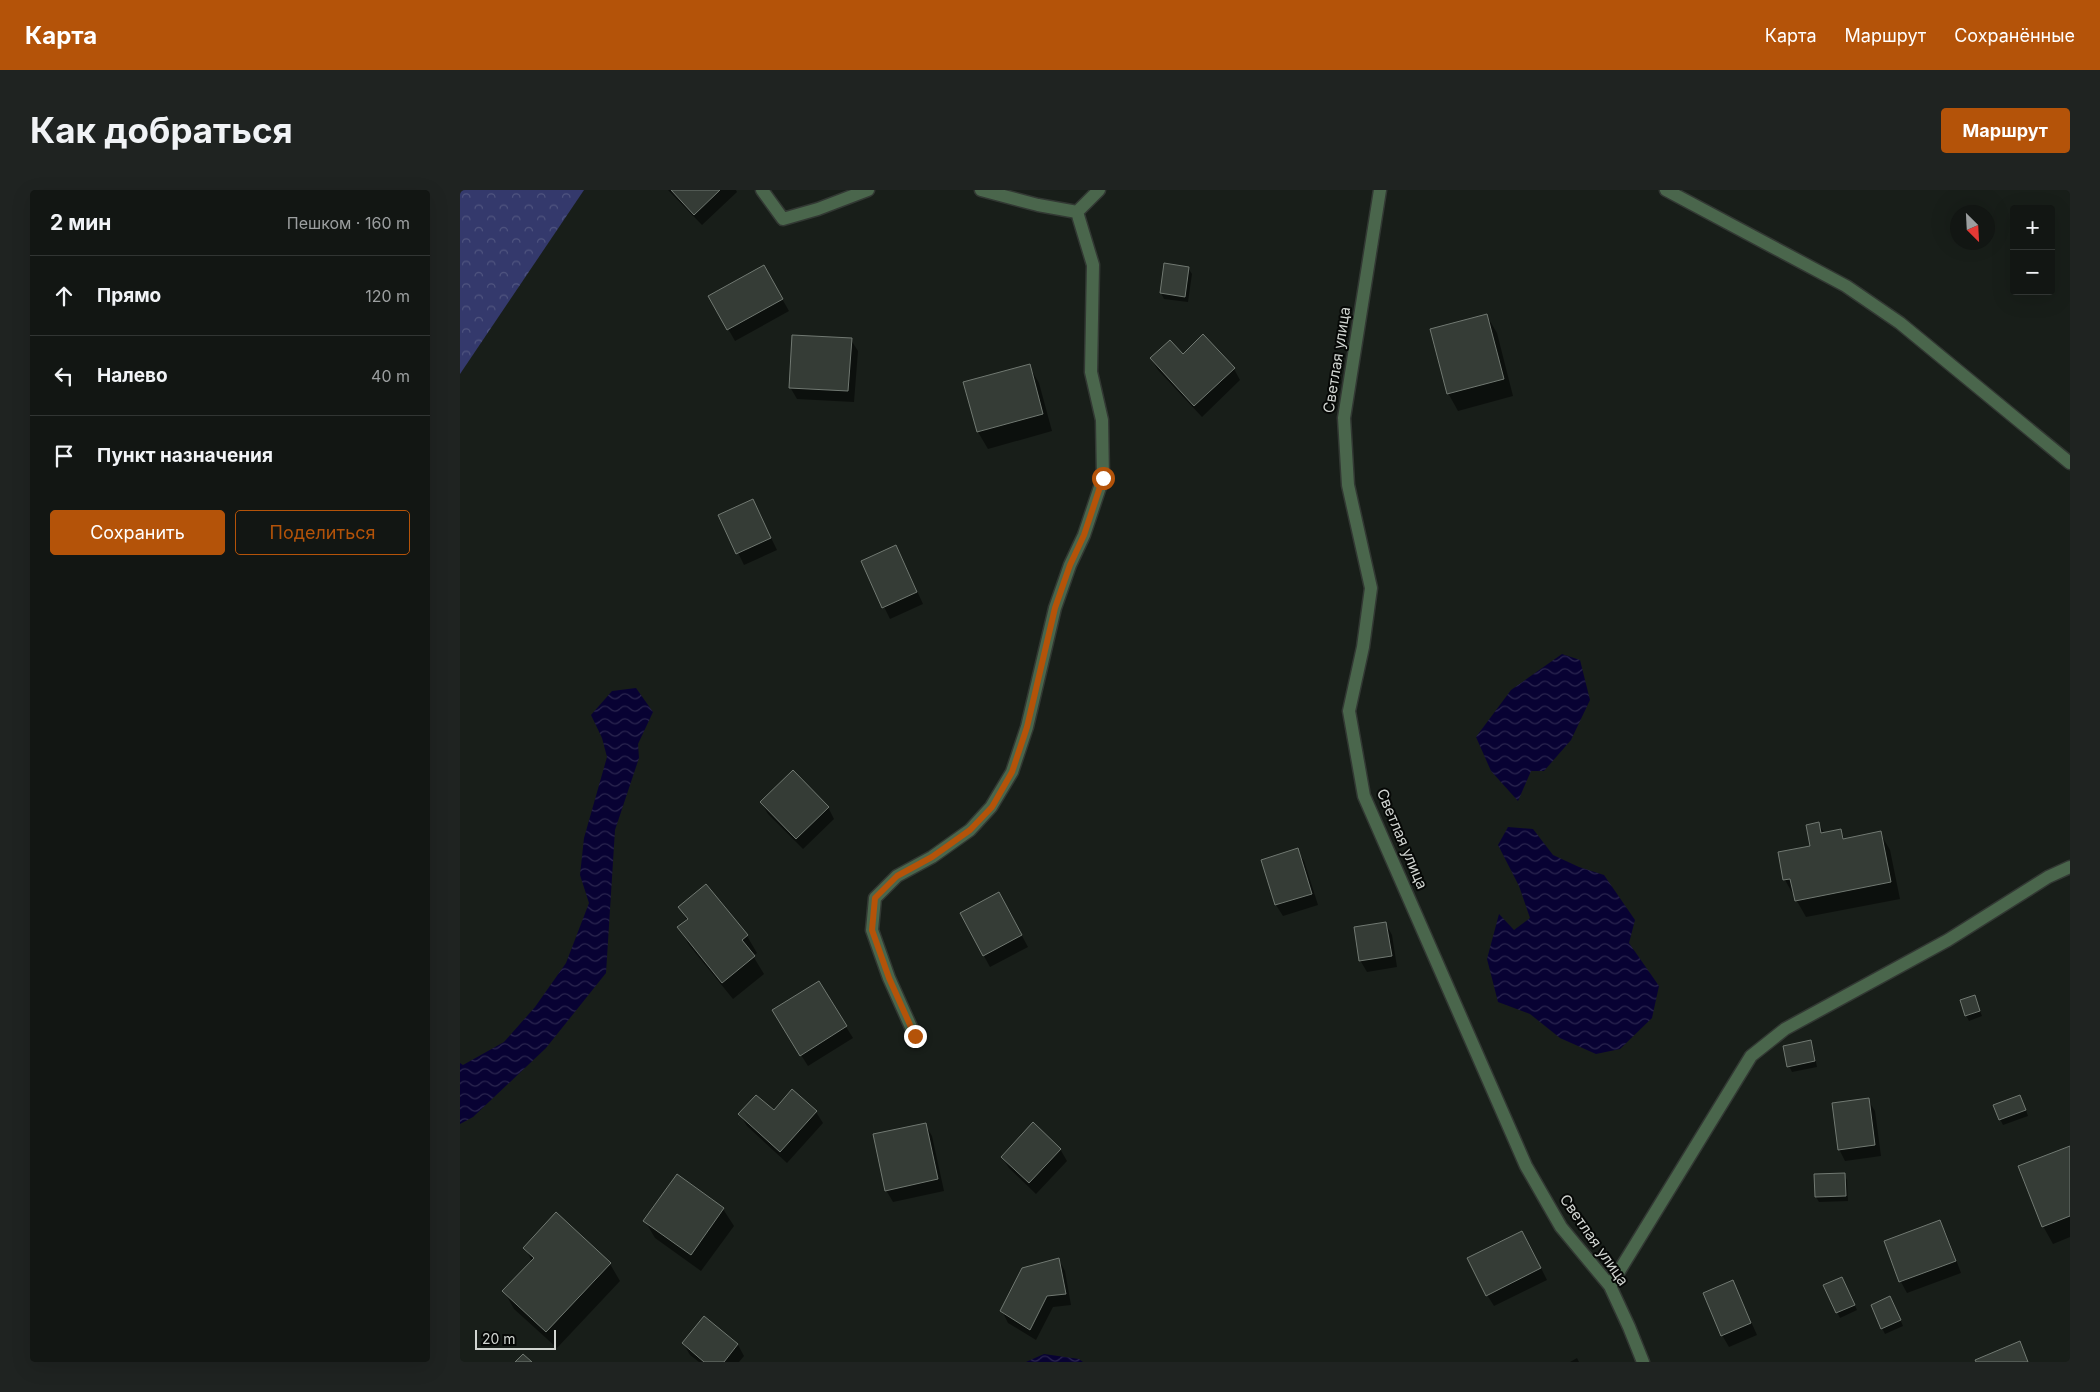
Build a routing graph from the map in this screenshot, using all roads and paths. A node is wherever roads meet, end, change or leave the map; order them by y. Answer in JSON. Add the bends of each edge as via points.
{"nodes":[{"id":1,"x":762,"y":190,"type":"edge"},
{"id":2,"x":868,"y":190,"type":"edge"},
{"id":3,"x":982,"y":190,"type":"edge"},
{"id":4,"x":1099,"y":190,"type":"edge"},
{"id":5,"x":1380,"y":190,"type":"edge"},
{"id":6,"x":1666,"y":190,"type":"edge"},
{"id":7,"x":1077,"y":212,"type":"junction"},
{"id":8,"x":2070,"y":463,"type":"edge"},
{"id":9,"x":2070,"y":867,"type":"edge"},
{"id":10,"x":915,"y":1036,"type":"dead end"},
{"id":11,"x":1610,"y":1286,"type":"junction"},
{"id":12,"x":1643,"y":1362,"type":"edge"}],
"edges":[{"from":1,"to":2,"type":"street","via":[[783,220]]},
{"from":3,"to":7,"type":"street"},
{"from":4,"to":7,"type":"street"},
{"from":5,"to":11,"type":"street","name":"Светлая улица","via":[[1344,418],[1348,485],[1371,588],[1363,647],[1349,711],[1364,796],[1526,1166],[1561,1227]]},
{"from":6,"to":8,"type":"street","via":[[1846,286],[1900,323]]},
{"from":7,"to":10,"type":"street","via":[[1093,265],[1091,372],[1102,420],[1103,478],[1055,608],[1027,727],[1012,772],[992,807],[970,830],[932,857],[897,876],[875,898],[872,930]]},
{"from":9,"to":11,"type":"street","via":[[1948,940],[1785,1029],[1751,1056]]},
{"from":11,"to":12,"type":"street","name":"Светлая улица"}]}
